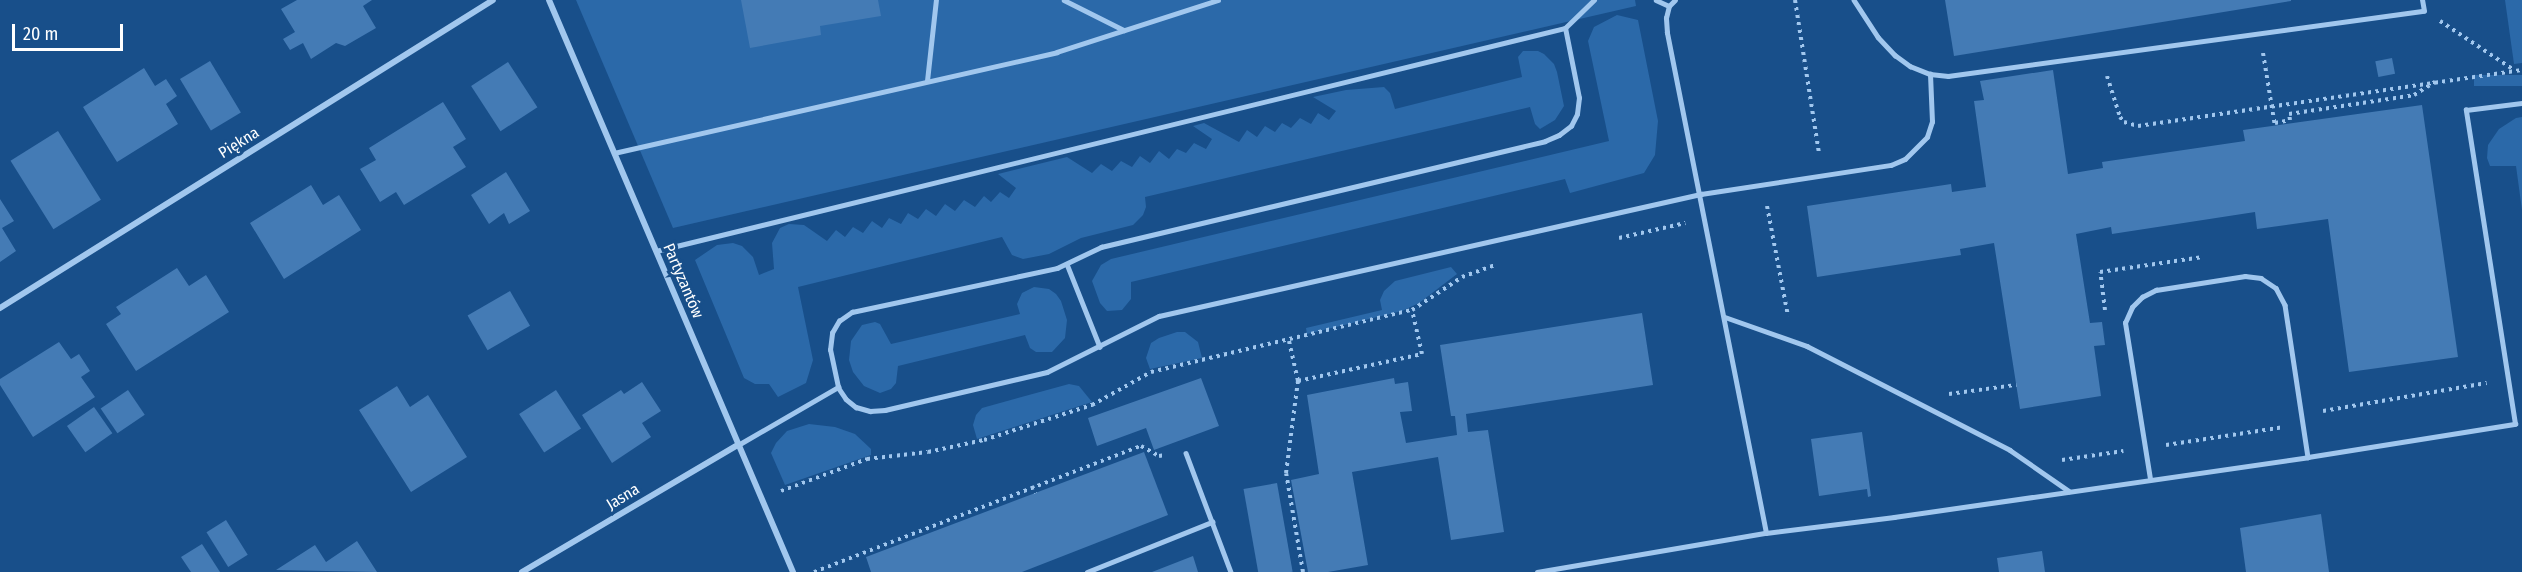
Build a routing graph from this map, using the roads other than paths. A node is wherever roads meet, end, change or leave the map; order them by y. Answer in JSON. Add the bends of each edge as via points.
{"nodes":[{"id":1,"x":493,"y":0,"type":"edge"},
{"id":2,"x":549,"y":0,"type":"edge"},
{"id":3,"x":936,"y":0,"type":"edge"},
{"id":4,"x":1064,"y":0,"type":"edge"},
{"id":5,"x":1218,"y":0,"type":"edge"},
{"id":6,"x":1594,"y":0,"type":"edge"},
{"id":7,"x":1656,"y":0,"type":"edge"},
{"id":8,"x":1675,"y":0,"type":"edge"},
{"id":9,"x":1854,"y":0,"type":"edge"},
{"id":10,"x":2422,"y":0,"type":"edge"},
{"id":11,"x":1669,"y":6,"type":"junction"},
{"id":12,"x":1565,"y":28,"type":"junction"},
{"id":13,"x":1124,"y":30,"type":"junction"},
{"id":14,"x":1930,"y":74,"type":"junction"},
{"id":15,"x":927,"y":81,"type":"junction"},
{"id":16,"x":2522,"y":103,"type":"edge"},
{"id":17,"x":614,"y":153,"type":"junction"},
{"id":18,"x":1701,"y":194,"type":"junction"},
{"id":19,"x":656,"y":251,"type":"junction"},
{"id":20,"x":1067,"y":264,"type":"junction"},
{"id":21,"x":0,"y":308,"type":"edge"},
{"id":22,"x":1725,"y":316,"type":"junction"},
{"id":23,"x":1100,"y":347,"type":"junction"},
{"id":24,"x":838,"y":387,"type":"junction"},
{"id":25,"x":738,"y":445,"type":"junction"},
{"id":26,"x":1186,"y":453,"type":"road end"},
{"id":27,"x":2308,"y":457,"type":"junction"},
{"id":28,"x":2150,"y":479,"type":"junction"},
{"id":29,"x":2069,"y":491,"type":"junction"},
{"id":30,"x":1212,"y":522,"type":"junction"},
{"id":31,"x":1766,"y":532,"type":"junction"},
{"id":32,"x":522,"y":572,"type":"edge"},
{"id":33,"x":793,"y":572,"type":"edge"},
{"id":34,"x":1087,"y":572,"type":"edge"},
{"id":35,"x":1231,"y":572,"type":"edge"},
{"id":36,"x":1538,"y":572,"type":"edge"}],
"edges":[{"from":1,"to":21,"type":"street","name":"Piękna"},
{"from":2,"to":17,"type":"street","name":"Partyzantów"},
{"from":3,"to":15,"type":"lane"},
{"from":4,"to":13,"type":"lane"},
{"from":5,"to":13,"type":"lane"},
{"from":6,"to":12,"type":"lane"},
{"from":7,"to":11,"type":"lane"},
{"from":8,"to":11,"type":"lane"},
{"from":9,"to":14,"type":"lane","via":[[1894,55]]},
{"from":10,"to":14,"type":"lane","via":[[2424,11],[1963,76]]},
{"from":11,"to":18,"type":"lane","via":[[1668,33]]},
{"from":12,"to":19,"type":"lane"},
{"from":12,"to":20,"type":"lane","via":[[1579,98],[1571,126],[1559,135],[1101,247]]},
{"from":13,"to":15,"type":"lane","via":[[1057,52]]},
{"from":14,"to":18,"type":"lane","via":[[1932,122],[1927,137],[1905,159],[1891,165]]},
{"from":15,"to":17,"type":"lane"},
{"from":16,"to":27,"type":"lane","via":[[2466,111],[2515,424]]},
{"from":17,"to":19,"type":"street","name":"Partyzantów"},
{"from":18,"to":22,"type":"lane"},
{"from":18,"to":23,"type":"lane","via":[[1159,316]]},
{"from":19,"to":25,"type":"street","name":"Partyzantów"},
{"from":20,"to":23,"type":"lane"},
{"from":20,"to":24,"type":"lane","via":[[852,312],[839,321],[832,333],[830,350]]},
{"from":22,"to":29,"type":"lane","via":[[1807,346],[2010,450]]},
{"from":22,"to":31,"type":"lane"},
{"from":23,"to":24,"type":"lane","via":[[1047,372],[885,410],[856,407]]},
{"from":24,"to":25,"type":"lane"},
{"from":25,"to":32,"type":"street","name":"Jasna"},
{"from":25,"to":33,"type":"street","name":"Partyzantów"},
{"from":26,"to":30,"type":"lane"},
{"from":27,"to":28,"type":"lane"},
{"from":27,"to":28,"type":"lane","via":[[2284,305],[2276,288],[2262,278],[2245,276],[2156,290],[2132,308],[2126,323]]},
{"from":28,"to":29,"type":"lane"},
{"from":29,"to":31,"type":"lane"},
{"from":30,"to":34,"type":"lane"},
{"from":30,"to":35,"type":"lane"},
{"from":31,"to":36,"type":"lane"}]}
